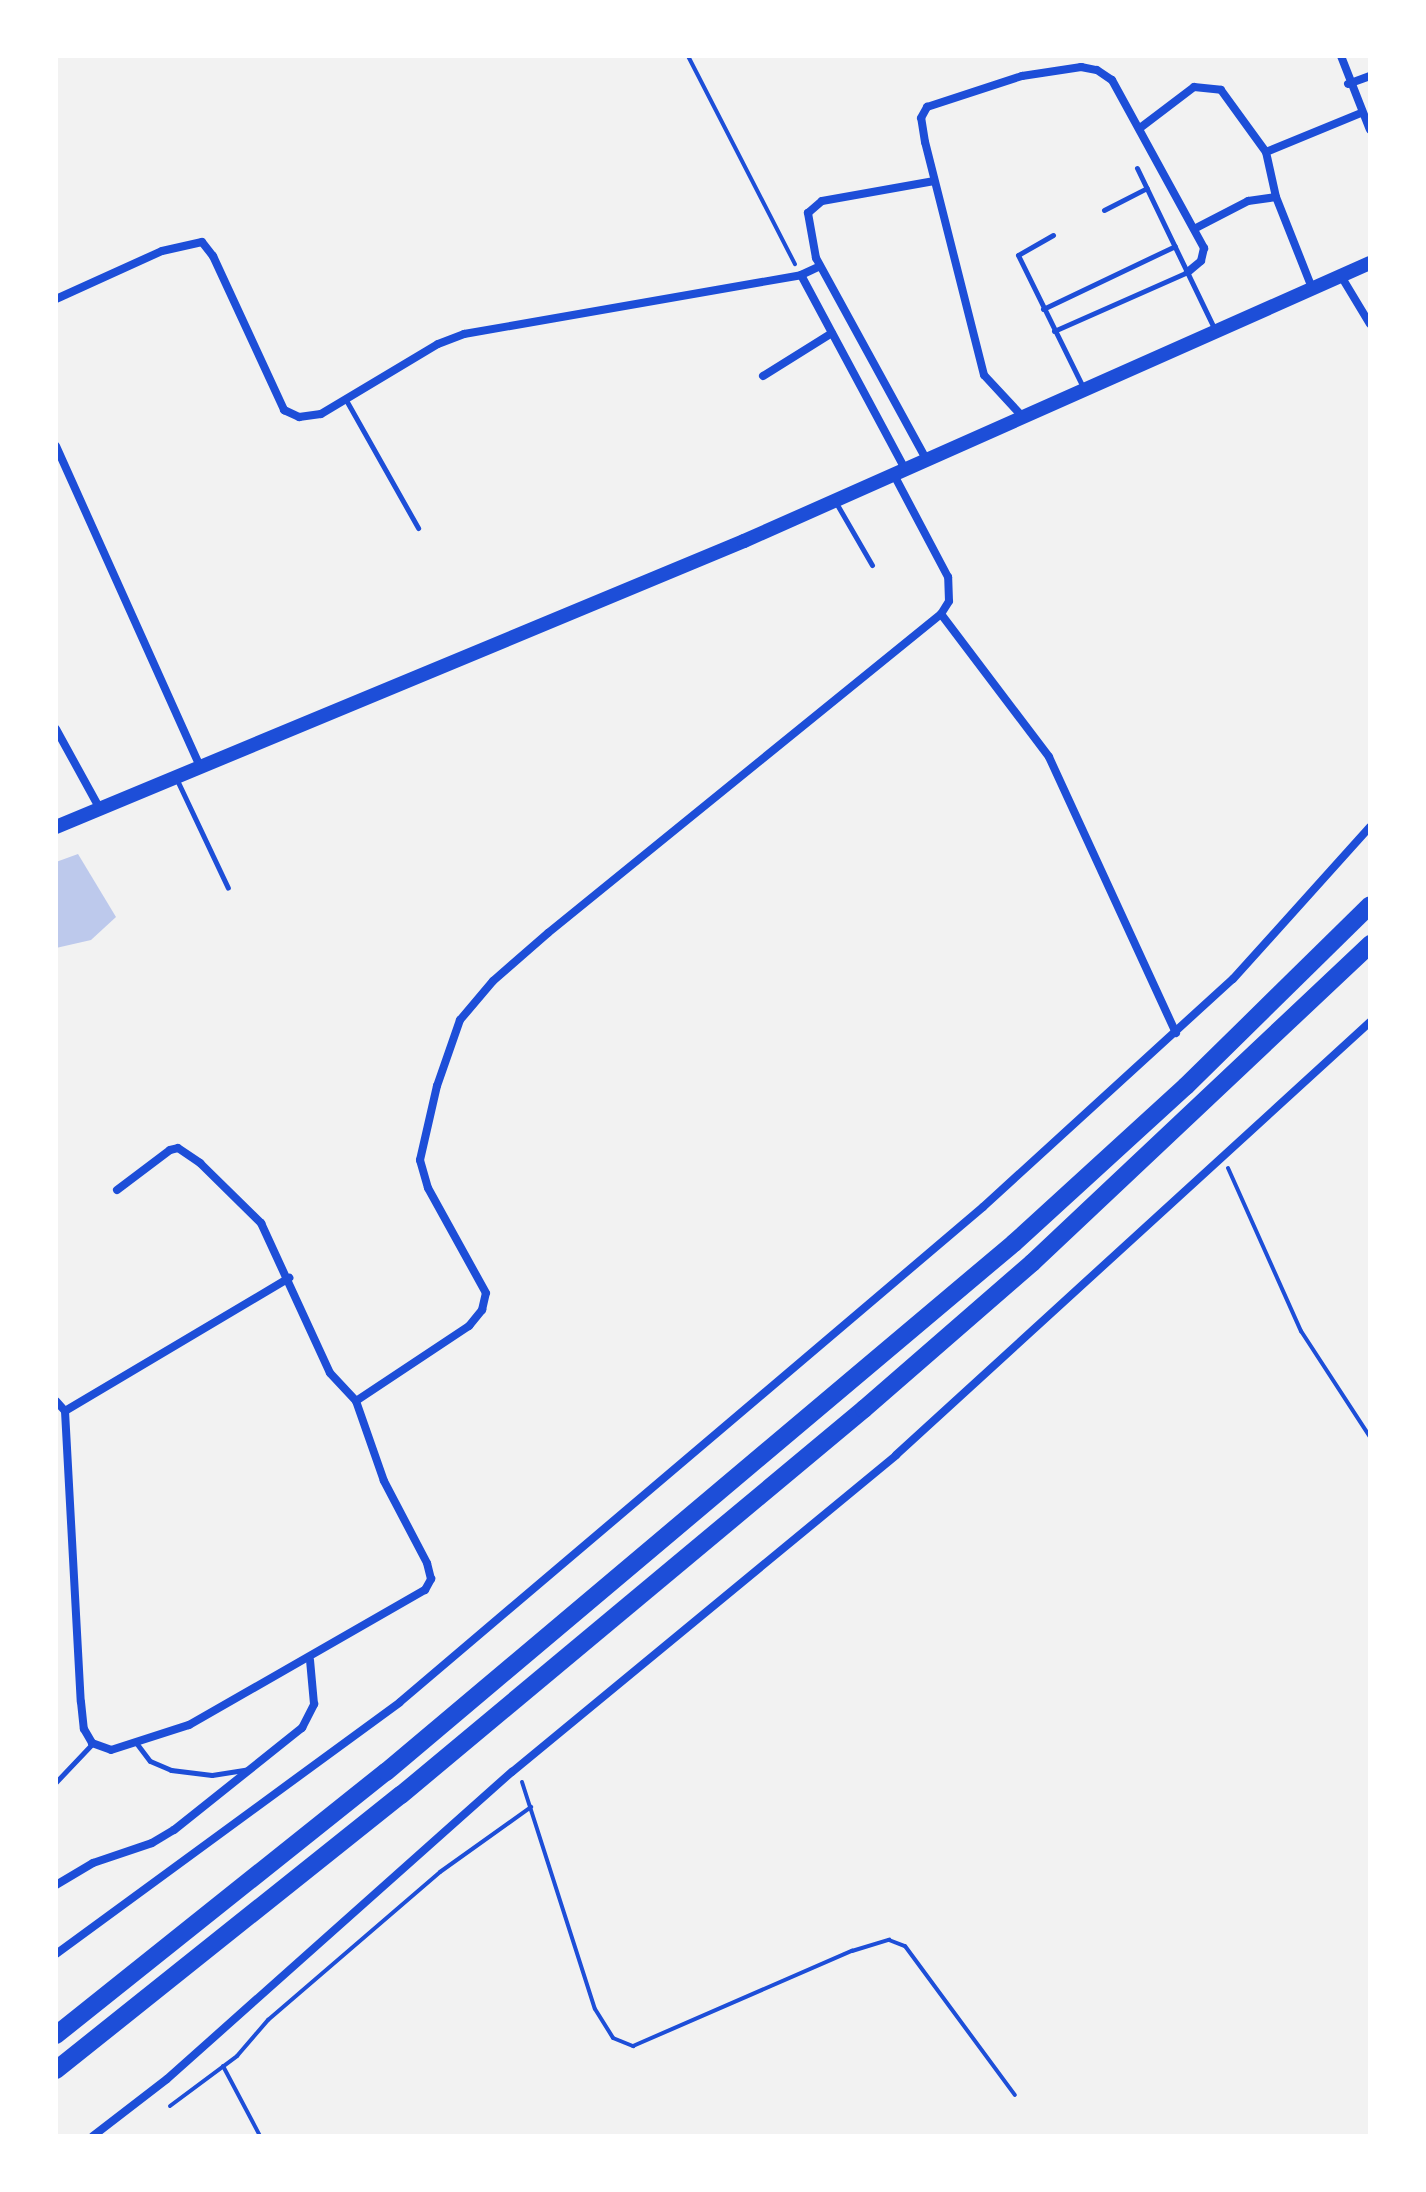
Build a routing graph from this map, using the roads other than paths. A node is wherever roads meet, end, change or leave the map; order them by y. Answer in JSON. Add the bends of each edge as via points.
{"nodes":[{"id":1,"x":1341,"y":56,"type":"edge"},
{"id":2,"x":1370,"y":76,"type":"edge"},
{"id":3,"x":1348,"y":84,"type":"junction"},
{"id":4,"x":1361,"y":113,"type":"junction"},
{"id":5,"x":1140,"y":128,"type":"junction"},
{"id":6,"x":1370,"y":130,"type":"edge"},
{"id":7,"x":1266,"y":152,"type":"junction"},
{"id":8,"x":1137,"y":168,"type":"dead end"},
{"id":9,"x":934,"y":181,"type":"junction"},
{"id":10,"x":1147,"y":188,"type":"junction"},
{"id":11,"x":1276,"y":197,"type":"junction"},
{"id":12,"x":1104,"y":210,"type":"dead end"},
{"id":13,"x":1194,"y":229,"type":"junction"},
{"id":14,"x":1053,"y":235,"type":"dead end"},
{"id":15,"x":1175,"y":246,"type":"junction"},
{"id":16,"x":1370,"y":263,"type":"edge"},
{"id":17,"x":820,"y":266,"type":"junction"},
{"id":18,"x":1188,"y":272,"type":"junction"},
{"id":19,"x":801,"y":275,"type":"junction"},
{"id":20,"x":1341,"y":276,"type":"junction"},
{"id":21,"x":1312,"y":288,"type":"junction"},
{"id":22,"x":56,"y":299,"type":"edge"},
{"id":23,"x":1043,"y":309,"type":"junction"},
{"id":24,"x":1370,"y":324,"type":"edge"},
{"id":25,"x":1054,"y":331,"type":"junction"},
{"id":26,"x":1215,"y":331,"type":"junction"},
{"id":27,"x":832,"y":333,"type":"junction"},
{"id":28,"x":763,"y":376,"type":"dead end"},
{"id":29,"x":1083,"y":388,"type":"junction"},
{"id":30,"x":346,"y":400,"type":"junction"},
{"id":31,"x":1021,"y":415,"type":"junction"},
{"id":32,"x":56,"y":446,"type":"edge"},
{"id":33,"x":925,"y":457,"type":"junction"},
{"id":34,"x":899,"y":470,"type":"junction"},
{"id":35,"x":835,"y":501,"type":"junction"},
{"id":36,"x":418,"y":528,"type":"dead end"},
{"id":37,"x":872,"y":565,"type":"dead end"},
{"id":38,"x":941,"y":614,"type":"junction"},
{"id":39,"x":56,"y":729,"type":"edge"},
{"id":40,"x":201,"y":770,"type":"junction"},
{"id":41,"x":177,"y":780,"type":"junction"},
{"id":42,"x":100,"y":810,"type":"junction"},
{"id":43,"x":56,"y":827,"type":"edge"},
{"id":44,"x":1370,"y":827,"type":"edge"},
{"id":45,"x":228,"y":888,"type":"dead end"},
{"id":46,"x":1370,"y":905,"type":"edge"},
{"id":47,"x":1370,"y":944,"type":"edge"},
{"id":48,"x":1370,"y":1022,"type":"edge"},
{"id":49,"x":1176,"y":1033,"type":"junction"},
{"id":50,"x":117,"y":1190,"type":"dead end"},
{"id":51,"x":289,"y":1278,"type":"junction"},
{"id":52,"x":56,"y":1401,"type":"edge"},
{"id":53,"x":356,"y":1401,"type":"junction"},
{"id":54,"x":65,"y":1411,"type":"junction"},
{"id":55,"x":68,"y":1495,"type":"junction"},
{"id":56,"x":56,"y":1501,"type":"edge"},
{"id":57,"x":310,"y":1660,"type":"junction"},
{"id":58,"x":92,"y":1743,"type":"junction"},
{"id":59,"x":137,"y":1744,"type":"junction"},
{"id":60,"x":251,"y":1769,"type":"junction"},
{"id":61,"x":56,"y":1782,"type":"edge"},
{"id":62,"x":56,"y":1885,"type":"edge"},
{"id":63,"x":56,"y":1954,"type":"edge"},
{"id":64,"x":56,"y":2035,"type":"edge"},
{"id":65,"x":56,"y":2070,"type":"edge"},
{"id":66,"x":93,"y":2136,"type":"edge"}],
"edges":[{"from":1,"to":3,"type":"street"},
{"from":2,"to":3,"type":"street"},
{"from":3,"to":4,"type":"street"},
{"from":4,"to":6,"type":"street"},
{"from":4,"to":7,"type":"street"},
{"from":5,"to":7,"type":"street","via":[[1194,87],[1206,85],[1221,90]]},
{"from":5,"to":9,"type":"street","via":[[1112,80],[1097,70],[1081,67],[1022,76],[927,107],[921,118]]},
{"from":5,"to":13,"type":"street"},
{"from":7,"to":11,"type":"street"},
{"from":8,"to":10,"type":"lane"},
{"from":9,"to":17,"type":"street","via":[[822,201],[808,213]]},
{"from":9,"to":31,"type":"street","via":[[984,375]]},
{"from":10,"to":12,"type":"lane"},
{"from":10,"to":15,"type":"lane"},
{"from":11,"to":13,"type":"street","via":[[1248,201]]},
{"from":11,"to":21,"type":"street"},
{"from":13,"to":18,"type":"street","via":[[1204,255]]},
{"from":14,"to":23,"type":"lane","via":[[1018,255]]},
{"from":15,"to":18,"type":"lane"},
{"from":15,"to":23,"type":"lane"},
{"from":16,"to":20,"type":"main road"},
{"from":17,"to":19,"type":"street"},
{"from":17,"to":33,"type":"street"},
{"from":18,"to":25,"type":"lane"},
{"from":18,"to":26,"type":"lane"},
{"from":19,"to":27,"type":"street"},
{"from":19,"to":30,"type":"street","via":[[464,334]]},
{"from":20,"to":21,"type":"main road"},
{"from":20,"to":24,"type":"street"},
{"from":21,"to":26,"type":"main road"},
{"from":22,"to":30,"type":"street","via":[[162,251],[202,242],[284,410],[299,417],[321,414]]},
{"from":23,"to":25,"type":"lane"},
{"from":25,"to":29,"type":"lane"},
{"from":26,"to":29,"type":"main road"},
{"from":27,"to":28,"type":"street"},
{"from":27,"to":34,"type":"street"},
{"from":29,"to":31,"type":"main road"},
{"from":30,"to":36,"type":"lane"},
{"from":31,"to":33,"type":"main road"},
{"from":32,"to":40,"type":"street"},
{"from":33,"to":34,"type":"main road"},
{"from":34,"to":35,"type":"main road"},
{"from":34,"to":38,"type":"street","via":[[948,577],[949,601]]},
{"from":35,"to":37,"type":"lane"},
{"from":35,"to":40,"type":"main road"},
{"from":38,"to":49,"type":"street","via":[[1049,757]]},
{"from":38,"to":53,"type":"street","via":[[548,933],[493,981],[460,1020],[420,1160],[428,1188],[486,1293],[482,1310],[469,1326]]},
{"from":39,"to":42,"type":"street"},
{"from":40,"to":41,"type":"main road"},
{"from":41,"to":42,"type":"main road"},
{"from":41,"to":45,"type":"lane"},
{"from":42,"to":43,"type":"main road"},
{"from":44,"to":49,"type":"street","via":[[1233,979]]},
{"from":46,"to":64,"type":"highway","via":[[1186,1086],[1014,1243],[137,1974]]},
{"from":47,"to":65,"type":"highway","via":[[1032,1263],[158,1993]]},
{"from":48,"to":66,"type":"street","via":[[896,1455],[512,1772],[167,2079]]},
{"from":49,"to":63,"type":"street","via":[[983,1207],[400,1702]]},
{"from":50,"to":51,"type":"street","via":[[170,1150],[185,1152],[261,1223]]},
{"from":51,"to":53,"type":"street","via":[[330,1373]]},
{"from":51,"to":54,"type":"street"},
{"from":52,"to":54,"type":"street"},
{"from":53,"to":57,"type":"street","via":[[384,1481],[431,1579],[411,1600]]},
{"from":54,"to":55,"type":"street"},
{"from":55,"to":56,"type":"street"},
{"from":55,"to":58,"type":"street","via":[[81,1702],[84,1729]]},
{"from":57,"to":59,"type":"street","via":[[189,1725]]},
{"from":57,"to":60,"type":"street","via":[[314,1704],[302,1728]]},
{"from":58,"to":59,"type":"street","via":[[111,1750]]},
{"from":58,"to":61,"type":"lane"},
{"from":59,"to":60,"type":"lane","via":[[150,1761],[171,1770],[212,1775]]},
{"from":60,"to":62,"type":"street","via":[[205,1810],[152,1843],[93,1863]]}]}
